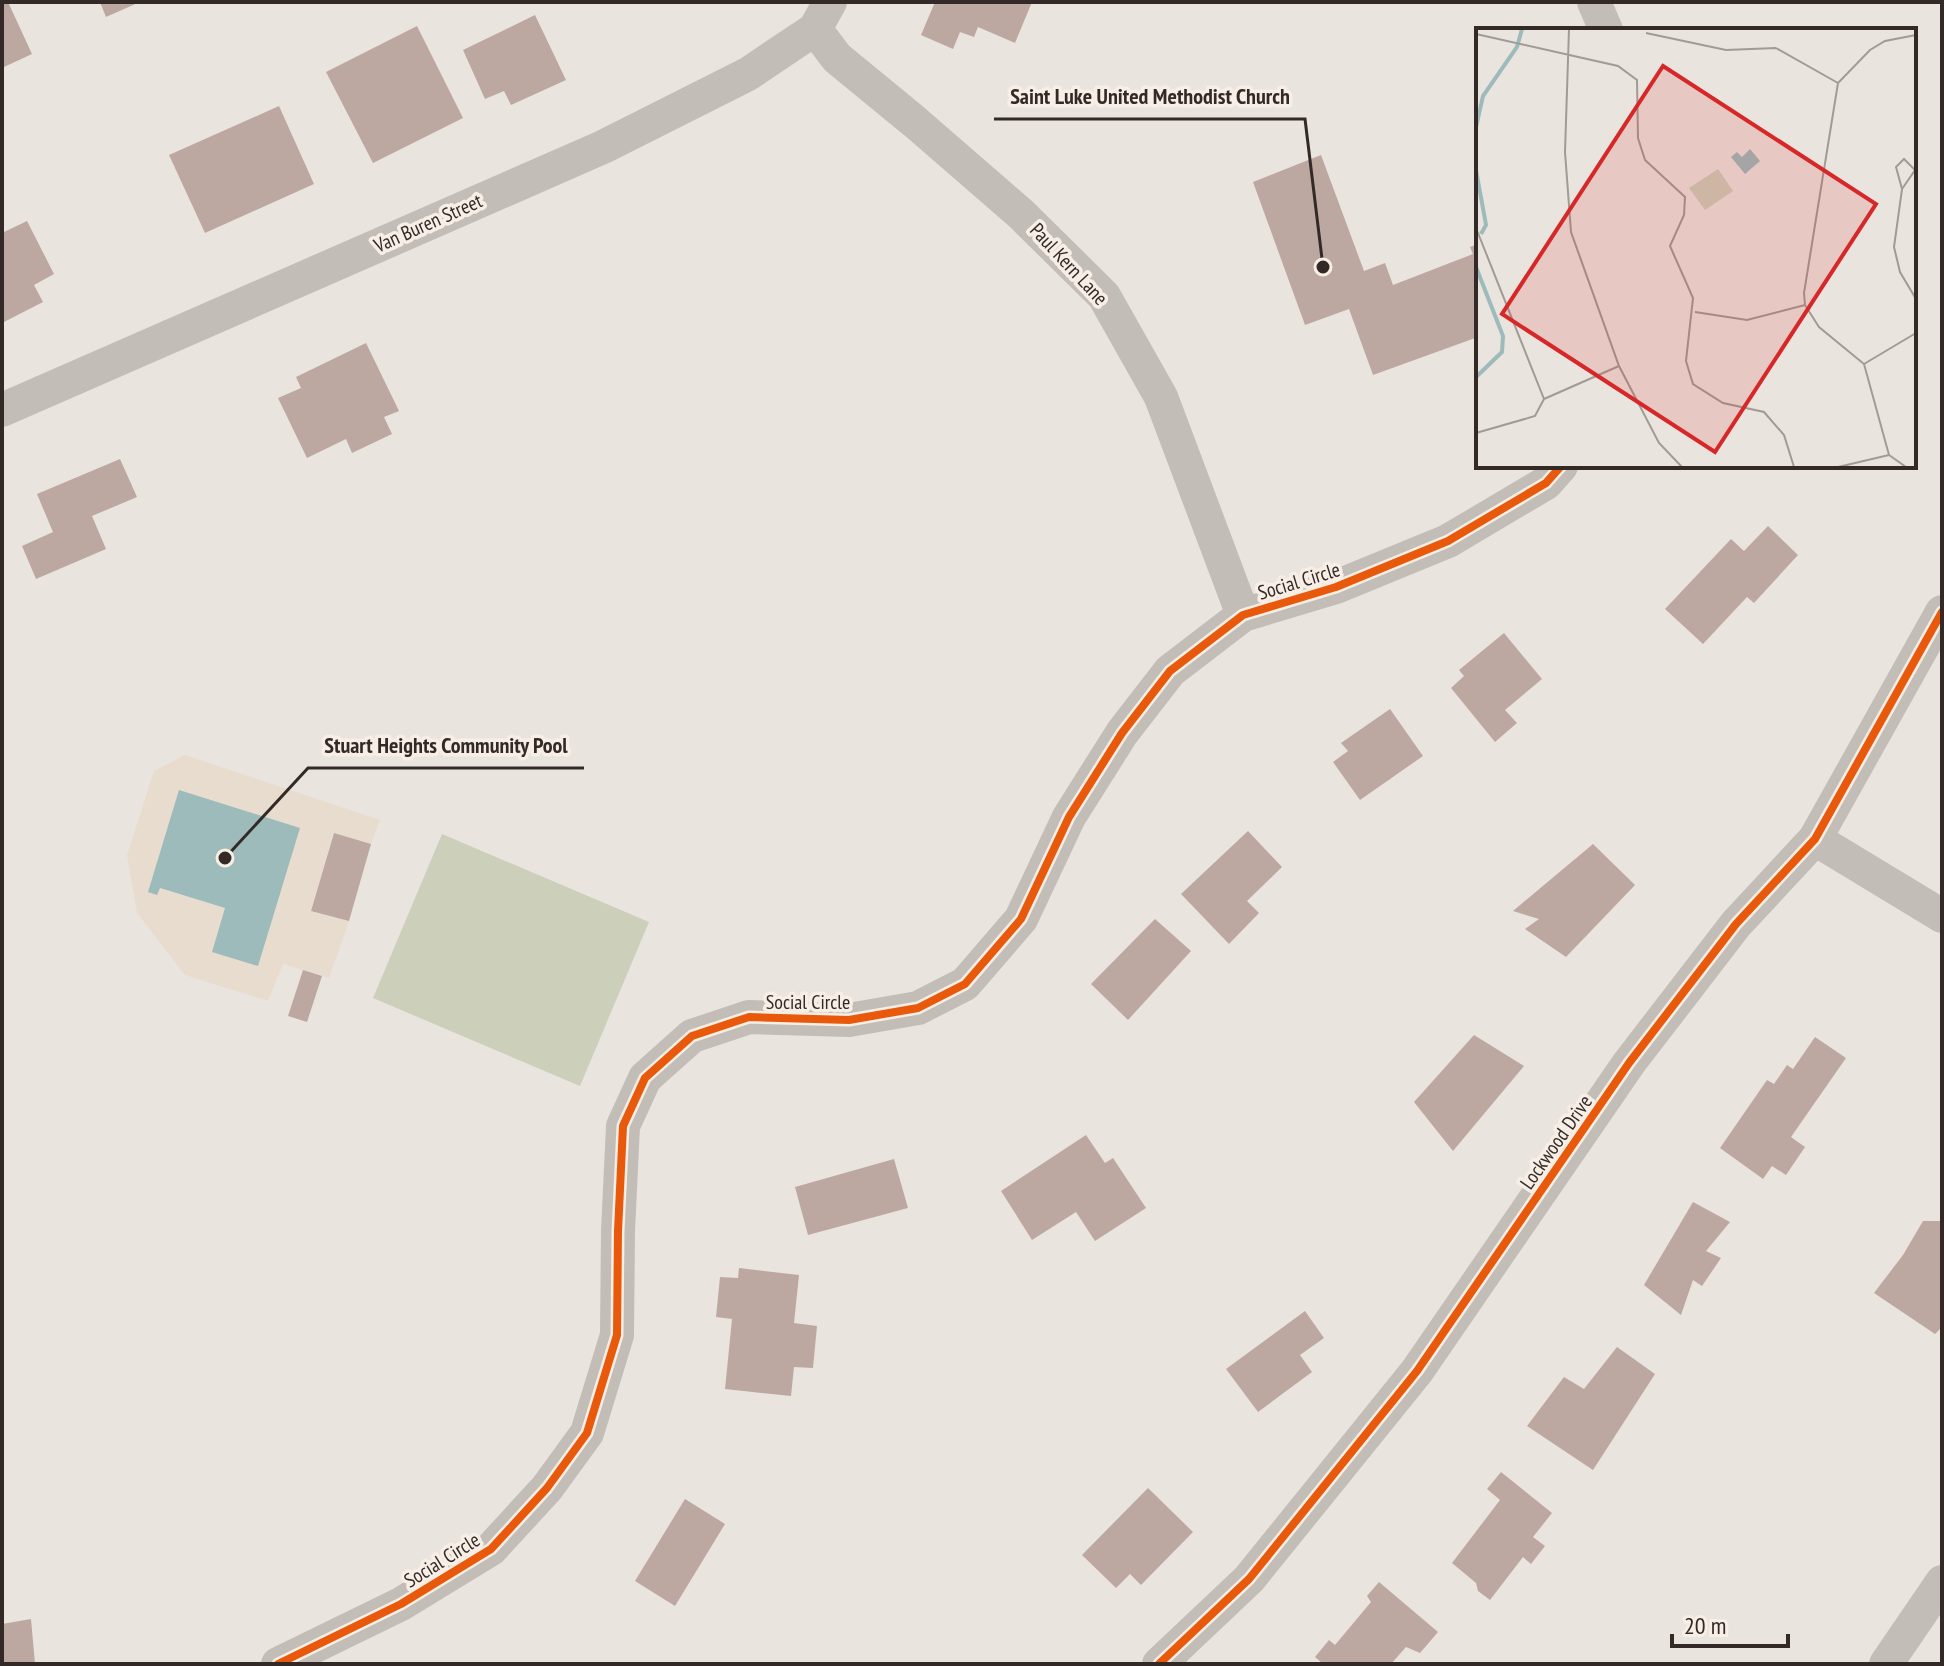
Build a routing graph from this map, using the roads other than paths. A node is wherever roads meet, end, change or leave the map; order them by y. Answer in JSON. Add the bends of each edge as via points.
{"nodes":[{"id":1,"x":1594,"y":2,"type":"edge"},
{"id":2,"x":823,"y":15,"type":"edge"},
{"id":3,"x":1605,"y":28,"type":"edge"},
{"id":4,"x":2,"y":410,"type":"edge"},
{"id":5,"x":1559,"y":468,"type":"edge"},
{"id":6,"x":1942,"y":612,"type":"edge"},
{"id":7,"x":1243,"y":615,"type":"junction"},
{"id":8,"x":1815,"y":839,"type":"junction"},
{"id":9,"x":1942,"y":916,"type":"edge"},
{"id":10,"x":1942,"y":1582,"type":"edge"},
{"id":11,"x":278,"y":1664,"type":"edge"},
{"id":12,"x":1159,"y":1664,"type":"edge"},
{"id":13,"x":1886,"y":1664,"type":"edge"}],
"edges":[{"from":1,"to":3,"type":"street"},
{"from":2,"to":4,"type":"street","name":"Van Buren Street","via":[[748,74],[603,147]]},
{"from":2,"to":7,"type":"street","name":"Paul Kern Lane","via":[[837,58],[1021,214],[1104,296],[1161,397]]},
{"from":5,"to":7,"type":"street","name":"Social Circle","via":[[1546,483],[1448,541],[1336,587]]},
{"from":6,"to":8,"type":"street","name":"Lockwood Drive"},
{"from":7,"to":11,"type":"street","name":"Social Circle","via":[[1170,671],[1122,733],[1069,817],[1021,919],[965,984],[918,1008],[849,1020],[749,1017],[692,1036],[645,1078],[623,1126],[617,1335],[587,1433],[547,1488],[491,1549],[401,1604]]},
{"from":8,"to":9,"type":"street"},
{"from":8,"to":12,"type":"street","name":"Lockwood Drive","via":[[1736,924],[1629,1063],[1417,1371],[1249,1579]]},
{"from":10,"to":13,"type":"street"}]}
